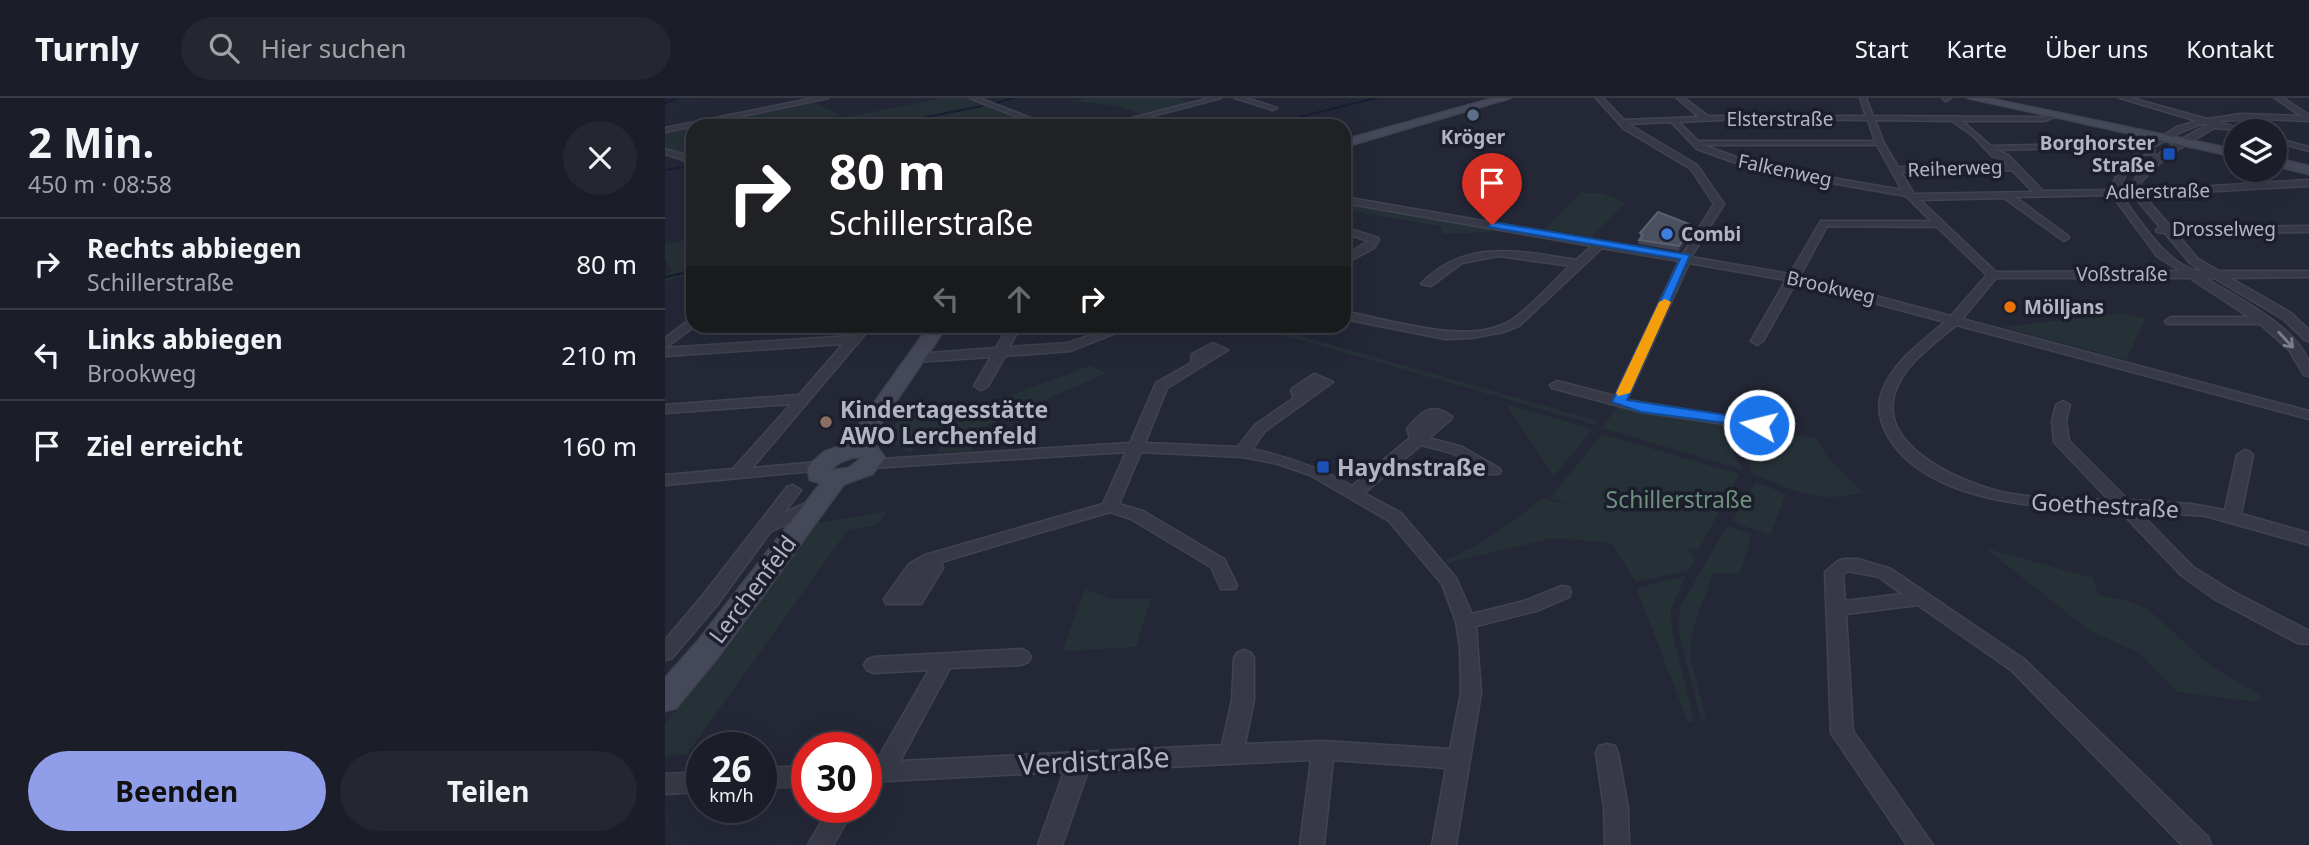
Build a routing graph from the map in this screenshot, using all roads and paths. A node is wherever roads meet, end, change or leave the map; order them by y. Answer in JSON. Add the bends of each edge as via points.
{"nodes":[{"id":1,"x":825,"y":98,"type":"edge"},
{"id":2,"x":973,"y":98,"type":"edge"},
{"id":3,"x":1218,"y":98,"type":"edge"},
{"id":4,"x":1238,"y":98,"type":"edge"},
{"id":5,"x":1505,"y":98,"type":"edge"},
{"id":6,"x":1599,"y":98,"type":"edge"},
{"id":7,"x":1680,"y":98,"type":"edge"},
{"id":8,"x":1863,"y":98,"type":"edge"},
{"id":9,"x":1973,"y":98,"type":"edge"},
{"id":10,"x":2124,"y":98,"type":"edge"},
{"id":11,"x":2130,"y":98,"type":"edge"},
{"id":12,"x":2278,"y":98,"type":"edge"},
{"id":13,"x":1273,"y":108,"type":"dead end"},
{"id":14,"x":1931,"y":109,"type":"dead end"},
{"id":15,"x":2297,"y":110,"type":"junction"},
{"id":16,"x":1980,"y":111,"type":"dead end"},
{"id":17,"x":2309,"y":111,"type":"edge"},
{"id":18,"x":2056,"y":115,"type":"junction"},
{"id":19,"x":720,"y":119,"type":"edge"},
{"id":20,"x":1028,"y":119,"type":"edge"},
{"id":21,"x":1133,"y":119,"type":"edge"},
{"id":22,"x":1707,"y":119,"type":"junction"},
{"id":23,"x":1871,"y":119,"type":"junction"},
{"id":24,"x":1939,"y":119,"type":"junction"},
{"id":25,"x":1955,"y":119,"type":"junction"},
{"id":26,"x":1994,"y":119,"type":"junction"},
{"id":27,"x":1673,"y":120,"type":"junction"},
{"id":28,"x":2201,"y":120,"type":"junction"},
{"id":29,"x":2309,"y":121,"type":"edge"},
{"id":30,"x":1622,"y":122,"type":"junction"},
{"id":31,"x":2217,"y":124,"type":"junction"},
{"id":32,"x":686,"y":126,"type":"edge"},
{"id":33,"x":2224,"y":126,"type":"edge"},
{"id":34,"x":665,"y":130,"type":"edge"},
{"id":35,"x":2161,"y":137,"type":"junction"},
{"id":36,"x":1351,"y":142,"type":"edge"},
{"id":37,"x":2182,"y":142,"type":"junction"},
{"id":38,"x":1696,"y":143,"type":"junction"},
{"id":39,"x":1881,"y":143,"type":"junction"},
{"id":40,"x":2287,"y":143,"type":"edge"},
{"id":41,"x":1990,"y":148,"type":"junction"},
{"id":42,"x":2309,"y":149,"type":"edge"},
{"id":43,"x":2144,"y":150,"type":"junction"},
{"id":44,"x":665,"y":151,"type":"edge"},
{"id":45,"x":2224,"y":151,"type":"edge"},
{"id":46,"x":2164,"y":154,"type":"junction"},
{"id":47,"x":686,"y":158,"type":"edge"},
{"id":48,"x":2287,"y":165,"type":"edge"},
{"id":49,"x":2015,"y":167,"type":"junction"},
{"id":50,"x":1896,"y":170,"type":"junction"},
{"id":51,"x":2309,"y":170,"type":"edge"},
{"id":52,"x":2309,"y":183,"type":"edge"},
{"id":53,"x":2136,"y":191,"type":"junction"},
{"id":54,"x":2114,"y":192,"type":"junction"},
{"id":55,"x":2040,"y":194,"type":"junction"},
{"id":56,"x":1911,"y":195,"type":"junction"},
{"id":57,"x":2006,"y":195,"type":"junction"},
{"id":58,"x":1351,"y":201,"type":"edge"},
{"id":59,"x":1940,"y":224,"type":"junction"},
{"id":60,"x":2140,"y":229,"type":"junction"},
{"id":61,"x":2309,"y":229,"type":"edge"},
{"id":62,"x":2166,"y":230,"type":"junction"},
{"id":63,"x":1351,"y":232,"type":"edge"},
{"id":64,"x":2064,"y":237,"type":"dead end"},
{"id":65,"x":1601,"y":243,"type":"junction"},
{"id":66,"x":1351,"y":257,"type":"edge"},
{"id":67,"x":1686,"y":257,"type":"junction"},
{"id":68,"x":1576,"y":263,"type":"junction"},
{"id":69,"x":2190,"y":274,"type":"junction"},
{"id":70,"x":2214,"y":274,"type":"junction"},
{"id":71,"x":2309,"y":274,"type":"edge"},
{"id":72,"x":1993,"y":275,"type":"junction"},
{"id":73,"x":1796,"y":278,"type":"junction"},
{"id":74,"x":1427,"y":284,"type":"dead end"},
{"id":75,"x":1351,"y":316,"type":"edge"},
{"id":76,"x":1955,"y":318,"type":"junction"},
{"id":77,"x":2266,"y":320,"type":"junction"},
{"id":78,"x":2171,"y":321,"type":"dead end"},
{"id":79,"x":686,"y":327,"type":"edge"},
{"id":80,"x":860,"y":333,"type":"edge"},
{"id":81,"x":933,"y":333,"type":"edge"},
{"id":82,"x":1011,"y":333,"type":"edge"},
{"id":83,"x":1110,"y":333,"type":"edge"},
{"id":84,"x":2309,"y":337,"type":"edge"},
{"id":85,"x":854,"y":340,"type":"junction"},
{"id":86,"x":1757,"y":341,"type":"dead end"},
{"id":87,"x":665,"y":344,"type":"edge"},
{"id":88,"x":665,"y":352,"type":"edge"},
{"id":89,"x":1000,"y":352,"type":"junction"},
{"id":90,"x":916,"y":358,"type":"junction"},
{"id":91,"x":2305,"y":360,"type":"edge"},
{"id":92,"x":1198,"y":363,"type":"dead end"},
{"id":93,"x":2309,"y":372,"type":"edge"},
{"id":94,"x":1557,"y":385,"type":"dead end"},
{"id":95,"x":981,"y":386,"type":"dead end"},
{"id":96,"x":803,"y":399,"type":"junction"},
{"id":97,"x":1301,"y":399,"type":"dead end"},
{"id":98,"x":1619,"y":402,"type":"junction"},
{"id":99,"x":2063,"y":405,"type":"dead end"},
{"id":100,"x":665,"y":409,"type":"edge"},
{"id":101,"x":1761,"y":410,"type":"dead end"},
{"id":102,"x":2309,"y":415,"type":"edge"},
{"id":103,"x":1419,"y":439,"type":"joint"},
{"id":104,"x":1133,"y":447,"type":"junction"},
{"id":105,"x":852,"y":450,"type":"junction"},
{"id":106,"x":1242,"y":452,"type":"junction"},
{"id":107,"x":2245,"y":455,"type":"dead end"},
{"id":108,"x":871,"y":463,"type":"junction"},
{"id":109,"x":1493,"y":471,"type":"dead end"},
{"id":110,"x":828,"y":472,"type":"junction"},
{"id":111,"x":738,"y":474,"type":"junction"},
{"id":112,"x":665,"y":480,"type":"edge"},
{"id":113,"x":793,"y":490,"type":"dead end"},
{"id":114,"x":1355,"y":492,"type":"junction"},
{"id":115,"x":816,"y":505,"type":"junction"},
{"id":116,"x":2122,"y":506,"type":"junction"},
{"id":117,"x":1110,"y":507,"type":"junction"},
{"id":118,"x":2232,"y":517,"type":"junction"},
{"id":119,"x":767,"y":527,"type":"junction"},
{"id":120,"x":2309,"y":540,"type":"edge"},
{"id":121,"x":930,"y":559,"type":"dead end"},
{"id":122,"x":1227,"y":585,"type":"dead end"},
{"id":123,"x":1562,"y":592,"type":"dead end"},
{"id":124,"x":1922,"y":598,"type":"junction"},
{"id":125,"x":1834,"y":609,"type":"junction"},
{"id":126,"x":1466,"y":621,"type":"junction"},
{"id":127,"x":2305,"y":638,"type":"dead end"},
{"id":128,"x":665,"y":653,"type":"edge"},
{"id":129,"x":1021,"y":657,"type":"dead end"},
{"id":130,"x":1244,"y":658,"type":"dead end"},
{"id":131,"x":944,"y":660,"type":"junction"},
{"id":132,"x":874,"y":666,"type":"dead end"},
{"id":133,"x":665,"y":699,"type":"edge"},
{"id":134,"x":1323,"y":750,"type":"junction"},
{"id":135,"x":1232,"y":753,"type":"junction"},
{"id":136,"x":1607,"y":753,"type":"dead end"},
{"id":137,"x":1459,"y":759,"type":"junction"},
{"id":138,"x":1080,"y":760,"type":"junction"},
{"id":139,"x":882,"y":761,"type":"edge"},
{"id":140,"x":882,"y":772,"type":"edge"},
{"id":141,"x":686,"y":783,"type":"edge"},
{"id":142,"x":665,"y":784,"type":"edge"},
{"id":143,"x":833,"y":823,"type":"edge"},
{"id":144,"x":820,"y":845,"type":"edge"},
{"id":145,"x":1050,"y":845,"type":"edge"},
{"id":146,"x":1312,"y":845,"type":"edge"},
{"id":147,"x":1444,"y":845,"type":"edge"},
{"id":148,"x":1617,"y":845,"type":"edge"},
{"id":149,"x":1921,"y":845,"type":"edge"},
{"id":150,"x":2199,"y":845,"type":"edge"}],
"edges":[{"from":1,"to":19,"type":"street"},
{"from":2,"to":20,"type":"street"},
{"from":3,"to":21,"type":"street"},
{"from":4,"to":13,"type":"street"},
{"from":5,"to":36,"type":"street"},
{"from":6,"to":30,"type":"street"},
{"from":7,"to":22,"type":"street"},
{"from":8,"to":23,"type":"street"},
{"from":9,"to":18,"type":"street"},
{"from":10,"to":11,"type":"street"},
{"from":10,"to":28,"type":"street"},
{"from":12,"to":15,"type":"street"},
{"from":14,"to":24,"type":"street"},
{"from":15,"to":17,"type":"street"},
{"from":15,"to":29,"type":"street"},
{"from":16,"to":26,"type":"street"},
{"from":18,"to":26,"type":"street","name":"Elsterstraße"},
{"from":18,"to":35,"type":"street"},
{"from":22,"to":23,"type":"street","name":"Elsterstraße"},
{"from":22,"to":27,"type":"street","name":"Elsterstraße"},
{"from":23,"to":24,"type":"street","name":"Elsterstraße"},
{"from":23,"to":39,"type":"street"},
{"from":24,"to":25,"type":"street","name":"Elsterstraße"},
{"from":25,"to":26,"type":"street","name":"Elsterstraße"},
{"from":25,"to":41,"type":"street"},
{"from":27,"to":30,"type":"street","name":"Elsterstraße"},
{"from":27,"to":38,"type":"street","name":"Falkenweg"},
{"from":28,"to":29,"type":"street"},
{"from":28,"to":31,"type":"street"},
{"from":28,"to":35,"type":"street"},
{"from":29,"to":31,"type":"street"},
{"from":30,"to":67,"type":"street","via":[[1694,167],[1719,204]]},
{"from":31,"to":33,"type":"street"},
{"from":31,"to":37,"type":"street"},
{"from":32,"to":34,"type":"street"},
{"from":35,"to":37,"type":"street"},
{"from":35,"to":43,"type":"street"},
{"from":37,"to":45,"type":"street"},
{"from":37,"to":46,"type":"street"},
{"from":38,"to":39,"type":"street"},
{"from":38,"to":56,"type":"street","name":"Falkenweg","via":[[1756,167]]},
{"from":39,"to":50,"type":"street"},
{"from":40,"to":42,"type":"street"},
{"from":41,"to":43,"type":"street","via":[[2116,145]]},
{"from":41,"to":49,"type":"street"},
{"from":43,"to":46,"type":"street"},
{"from":43,"to":54,"type":"street","via":[[2116,180]]},
{"from":44,"to":47,"type":"street"},
{"from":46,"to":53,"type":"street","via":[[2137,181]]},
{"from":48,"to":51,"type":"street"},
{"from":49,"to":50,"type":"street","name":"Reiherweg"},
{"from":49,"to":55,"type":"street"},
{"from":50,"to":56,"type":"street"},
{"from":52,"to":53,"type":"street","name":"Adlerstraße"},
{"from":53,"to":54,"type":"street","name":"Adlerstraße"},
{"from":53,"to":62,"type":"street"},
{"from":54,"to":55,"type":"street","name":"Adlerstraße"},
{"from":54,"to":60,"type":"street"},
{"from":55,"to":57,"type":"street","name":"Adlerstraße"},
{"from":56,"to":57,"type":"street","name":"Adlerstraße"},
{"from":56,"to":59,"type":"street"},
{"from":57,"to":64,"type":"street"},
{"from":58,"to":65,"type":"street","name":"Brookweg"},
{"from":59,"to":72,"type":"street"},
{"from":59,"to":73,"type":"street","via":[[1824,223]]},
{"from":60,"to":62,"type":"street","name":"Drosselweg"},
{"from":60,"to":69,"type":"street","via":[[2161,254]]},
{"from":61,"to":62,"type":"street","name":"Drosselweg"},
{"from":62,"to":70,"type":"street","via":[[2194,261]]},
{"from":63,"to":66,"type":"street","via":[[1374,240]]},
{"from":65,"to":67,"type":"street","name":"Brookweg"},
{"from":65,"to":68,"type":"street"},
{"from":67,"to":73,"type":"street","name":"Brookweg"},
{"from":67,"to":98,"type":"street"},
{"from":68,"to":74,"type":"street","via":[[1499,253],[1459,260]]},
{"from":68,"to":75,"type":"street","via":[[1504,328],[1445,335]]},
{"from":69,"to":70,"type":"street","name":"Voßstraße"},
{"from":69,"to":72,"type":"street","name":"Voßstraße"},
{"from":69,"to":77,"type":"street"},
{"from":70,"to":71,"type":"street","name":"Voßstraße"},
{"from":70,"to":84,"type":"street","via":[[2287,316]]},
{"from":72,"to":76,"type":"street"},
{"from":73,"to":76,"type":"street","name":"Brookweg"},
{"from":73,"to":86,"type":"street"},
{"from":76,"to":102,"type":"street","name":"Brookweg"},
{"from":76,"to":116,"type":"street","name":"Goethestraße","via":[[1913,354],[1888,394],[1888,421],[1900,445],[1953,482],[2004,498],[2047,505]]},
{"from":77,"to":78,"type":"street"},
{"from":77,"to":91,"type":"street","one_way":true},
{"from":79,"to":87,"type":"street"},
{"from":80,"to":85,"type":"street"},
{"from":81,"to":90,"type":"street"},
{"from":82,"to":89,"type":"street"},
{"from":83,"to":89,"type":"street","via":[[1082,345]]},
{"from":85,"to":88,"type":"street"},
{"from":85,"to":96,"type":"street"},
{"from":89,"to":90,"type":"street"},
{"from":89,"to":95,"type":"street"},
{"from":90,"to":105,"type":"street"},
{"from":91,"to":93,"type":"street"},
{"from":92,"to":104,"type":"street","via":[[1161,386]]},
{"from":94,"to":98,"type":"street"},
{"from":96,"to":100,"type":"street"},
{"from":96,"to":111,"type":"street"},
{"from":97,"to":106,"type":"street","via":[[1260,428]]},
{"from":98,"to":101,"type":"street","via":[[1759,425]]},
{"from":99,"to":116,"type":"street","via":[[2059,421],[2062,442]]},
{"from":103,"to":109,"type":"street","via":[[1457,450]]},
{"from":103,"to":114,"type":"street"},
{"from":104,"to":106,"type":"street"},
{"from":104,"to":108,"type":"street"},
{"from":104,"to":117,"type":"street"},
{"from":105,"to":108,"type":"street","via":[[873,454]]},
{"from":105,"to":110,"type":"street","via":[[832,457]]},
{"from":106,"to":114,"type":"street","via":[[1316,472]]},
{"from":107,"to":118,"type":"street"},
{"from":108,"to":110,"type":"street","via":[[857,472]]},
{"from":110,"to":111,"type":"street"},
{"from":110,"to":115,"type":"street","name":"Lerchenfeld"},
{"from":111,"to":112,"type":"street"},
{"from":113,"to":119,"type":"street"},
{"from":114,"to":126,"type":"street","via":[[1403,526],[1450,582]]},
{"from":115,"to":119,"type":"street"},
{"from":115,"to":133,"type":"street","name":"Lerchenfeld"},
{"from":116,"to":118,"type":"street","name":"Goethestraße","via":[[2190,509]]},
{"from":116,"to":127,"type":"street","via":[[2187,571]]},
{"from":117,"to":121,"type":"street"},
{"from":117,"to":122,"type":"street","via":[[1137,515],[1218,563]]},
{"from":118,"to":120,"type":"street","name":"Goethestraße"},
{"from":119,"to":128,"type":"street"},
{"from":123,"to":126,"type":"street","via":[[1529,606]]},
{"from":124,"to":125,"type":"street"},
{"from":124,"to":125,"type":"street","via":[[1885,573],[1843,565],[1834,572]]},
{"from":124,"to":150,"type":"street","via":[[2018,665]]},
{"from":125,"to":149,"type":"street","via":[[1842,733]]},
{"from":126,"to":137,"type":"street","via":[[1471,693]]},
{"from":129,"to":131,"type":"street"},
{"from":130,"to":135,"type":"street","via":[[1243,700]]},
{"from":131,"to":132,"type":"street"},
{"from":131,"to":139,"type":"street"},
{"from":134,"to":135,"type":"street","name":"Verdistraße"},
{"from":134,"to":137,"type":"street","name":"Verdistraße"},
{"from":134,"to":146,"type":"street"},
{"from":135,"to":138,"type":"street","name":"Verdistraße"},
{"from":136,"to":148,"type":"street"},
{"from":137,"to":147,"type":"street"},
{"from":138,"to":140,"type":"street","name":"Verdistraße"},
{"from":138,"to":145,"type":"street"},
{"from":141,"to":142,"type":"street"},
{"from":143,"to":144,"type":"street"}]}
